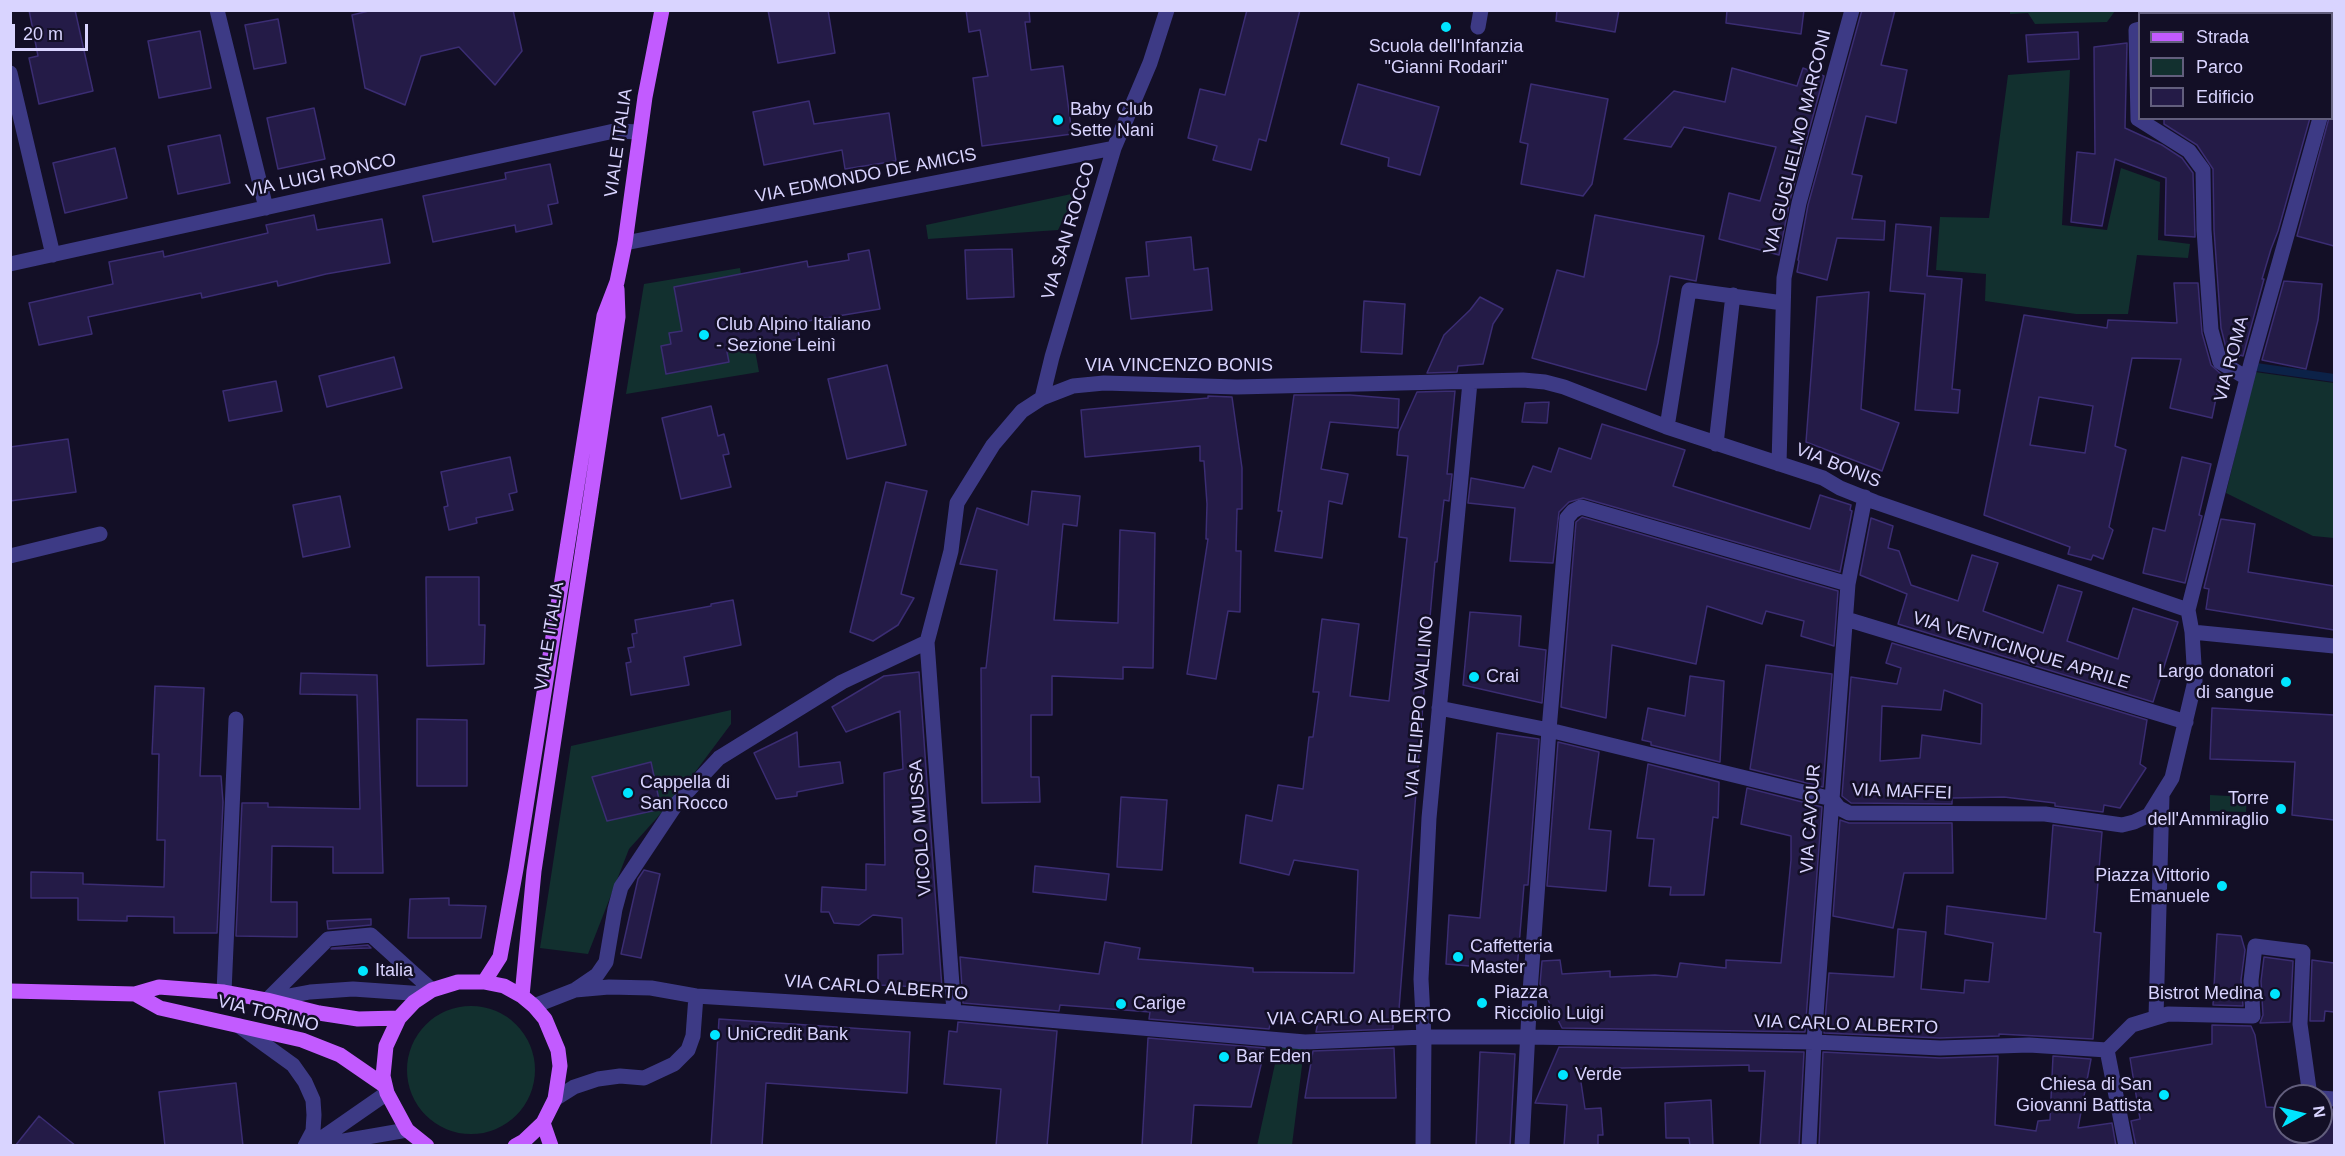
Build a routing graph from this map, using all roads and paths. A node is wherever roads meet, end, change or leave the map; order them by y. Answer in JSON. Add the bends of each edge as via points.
{"nodes":[{"id":1,"x":217,"y":10,"type":"edge"},
{"id":2,"x":662,"y":10,"type":"edge"},
{"id":3,"x":1167,"y":10,"type":"edge"},
{"id":4,"x":1481,"y":10,"type":"edge"},
{"id":5,"x":1851,"y":10,"type":"edge"},
{"id":6,"x":1478,"y":27,"type":"dead end"},
{"id":7,"x":2138,"y":29,"type":"edge"},
{"id":8,"x":10,"y":73,"type":"edge"},
{"id":9,"x":2138,"y":118,"type":"edge"},
{"id":10,"x":2141,"y":120,"type":"edge"},
{"id":11,"x":2319,"y":120,"type":"edge"},
{"id":12,"x":640,"y":132,"type":"junction"},
{"id":13,"x":1114,"y":148,"type":"junction"},
{"id":14,"x":266,"y":208,"type":"junction"},
{"id":15,"x":625,"y":243,"type":"junction"},
{"id":16,"x":53,"y":255,"type":"junction"},
{"id":17,"x":10,"y":264,"type":"edge"},
{"id":18,"x":616,"y":282,"type":"junction"},
{"id":19,"x":1733,"y":295,"type":"junction"},
{"id":20,"x":1783,"y":303,"type":"junction"},
{"id":21,"x":2247,"y":378,"type":"junction"},
{"id":22,"x":1470,"y":382,"type":"junction"},
{"id":23,"x":1042,"y":398,"type":"junction"},
{"id":24,"x":1667,"y":427,"type":"junction"},
{"id":25,"x":1716,"y":444,"type":"junction"},
{"id":26,"x":1779,"y":464,"type":"junction"},
{"id":27,"x":1864,"y":497,"type":"junction"},
{"id":28,"x":100,"y":534,"type":"dead end"},
{"id":29,"x":10,"y":556,"type":"edge"},
{"id":30,"x":1848,"y":584,"type":"junction"},
{"id":31,"x":2188,"y":610,"type":"junction"},
{"id":32,"x":1846,"y":619,"type":"junction"},
{"id":33,"x":2192,"y":632,"type":"junction"},
{"id":34,"x":927,"y":642,"type":"junction"},
{"id":35,"x":2334,"y":646,"type":"edge"},
{"id":36,"x":1439,"y":708,"type":"junction"},
{"id":37,"x":236,"y":719,"type":"dead end"},
{"id":38,"x":2186,"y":722,"type":"junction"},
{"id":39,"x":1549,"y":730,"type":"junction"},
{"id":40,"x":2162,"y":796,"type":"junction"},
{"id":41,"x":1832,"y":799,"type":"junction"},
{"id":42,"x":484,"y":982,"type":"junction"},
{"id":43,"x":575,"y":990,"type":"junction"},
{"id":44,"x":10,"y":991,"type":"edge"},
{"id":45,"x":224,"y":992,"type":"junction"},
{"id":46,"x":428,"y":992,"type":"junction"},
{"id":47,"x":135,"y":994,"type":"junction"},
{"id":48,"x":522,"y":996,"type":"junction"},
{"id":49,"x":696,"y":996,"type":"junction"},
{"id":50,"x":267,"y":1000,"type":"junction"},
{"id":51,"x":534,"y":1006,"type":"junction"},
{"id":52,"x":954,"y":1012,"type":"junction"},
{"id":53,"x":2156,"y":1017,"type":"junction"},
{"id":54,"x":399,"y":1018,"type":"junction"},
{"id":55,"x":237,"y":1025,"type":"junction"},
{"id":56,"x":1424,"y":1037,"type":"junction"},
{"id":57,"x":1529,"y":1037,"type":"junction"},
{"id":58,"x":1814,"y":1042,"type":"junction"},
{"id":59,"x":2107,"y":1050,"type":"junction"},
{"id":60,"x":2308,"y":1084,"type":"edge"},
{"id":61,"x":386,"y":1089,"type":"junction"},
{"id":62,"x":555,"y":1099,"type":"junction"},
{"id":63,"x":543,"y":1122,"type":"junction"},
{"id":64,"x":407,"y":1130,"type":"junction"},
{"id":65,"x":305,"y":1146,"type":"edge"},
{"id":66,"x":314,"y":1146,"type":"edge"},
{"id":67,"x":427,"y":1146,"type":"edge"},
{"id":68,"x":515,"y":1146,"type":"edge"},
{"id":69,"x":551,"y":1146,"type":"edge"},
{"id":70,"x":1423,"y":1146,"type":"edge"},
{"id":71,"x":1522,"y":1146,"type":"edge"},
{"id":72,"x":1809,"y":1146,"type":"edge"},
{"id":73,"x":2126,"y":1146,"type":"edge"}],
"edges":[{"from":1,"to":14,"type":"street"},
{"from":2,"to":12,"type":"main road","name":"VIALE ITALIA"},
{"from":3,"to":13,"type":"street","name":"VIA SAN ROCCO","via":[[1150,63]]},
{"from":4,"to":6,"type":"street"},
{"from":5,"to":20,"type":"street","name":"VIA GUGLIELMO MARCONI","via":[[1798,203]]},
{"from":7,"to":9,"type":"street"},
{"from":8,"to":16,"type":"street"},
{"from":10,"to":21,"type":"street","via":[[2189,152],[2203,170],[2211,330],[2220,362]]},
{"from":11,"to":21,"type":"street","name":"VIA ROMA"},
{"from":12,"to":14,"type":"street","name":"VIA LUIGI RONCO","via":[[614,131]]},
{"from":12,"to":15,"type":"main road","name":"VIALE ITALIA"},
{"from":13,"to":15,"type":"street","name":"VIA EDMONDO DE AMICIS"},
{"from":13,"to":23,"type":"street","name":"VIA SAN ROCCO"},
{"from":14,"to":16,"type":"street","name":"VIA LUIGI RONCO"},
{"from":15,"to":18,"type":"main road","name":"VIALE ITALIA"},
{"from":16,"to":17,"type":"street","name":"VIA LUIGI RONCO"},
{"from":18,"to":42,"type":"main road","name":"VIALE ITALIA","via":[[604,316],[500,957]]},
{"from":18,"to":48,"type":"main road","name":"VIALE ITALIA","via":[[618,317],[534,871]]},
{"from":19,"to":20,"type":"street"},
{"from":19,"to":24,"type":"street","via":[[1689,290]]},
{"from":19,"to":25,"type":"street"},
{"from":20,"to":26,"type":"street","name":"VIA GUGLIELMO MARCONI"},
{"from":21,"to":31,"type":"street","name":"VIA ROMA"},
{"from":22,"to":23,"type":"street","name":"VIA VINCENZO BONIS","via":[[1237,387],[1104,383],[1073,386]]},
{"from":22,"to":24,"type":"street","name":"VIA BONIS","via":[[1545,382]]},
{"from":22,"to":36,"type":"street","name":"VIA FILIPPO VALLINO"},
{"from":23,"to":34,"type":"street","name":"VIA VINCENZO BONIS","via":[[1022,411],[993,444],[957,503],[951,551]]},
{"from":24,"to":25,"type":"street","name":"VIA BONIS"},
{"from":25,"to":26,"type":"street","name":"VIA BONIS"},
{"from":26,"to":27,"type":"street","name":"VIA BONIS"},
{"from":27,"to":30,"type":"street","name":"VIA CAVOUR"},
{"from":27,"to":31,"type":"street","name":"VIA BONIS"},
{"from":28,"to":29,"type":"street"},
{"from":30,"to":32,"type":"street","name":"VIA CAVOUR"},
{"from":30,"to":39,"type":"street","via":[[1581,507],[1567,518]]},
{"from":31,"to":33,"type":"street"},
{"from":32,"to":38,"type":"street","name":"VIA VENTICINQUE APRILE"},
{"from":32,"to":41,"type":"street","name":"VIA CAVOUR"},
{"from":33,"to":35,"type":"street"},
{"from":33,"to":38,"type":"street","name":"VIA MAFFEI","via":[[2195,681]]},
{"from":34,"to":43,"type":"street","via":[[842,682],[718,758],[677,803],[621,887],[606,962],[597,975]]},
{"from":34,"to":52,"type":"street","name":"VICOLO MUSSA"},
{"from":36,"to":39,"type":"street","name":"VIA MAFFEI"},
{"from":36,"to":56,"type":"street","name":"VIA FILIPPO VALLINO","via":[[1421,979]]},
{"from":37,"to":45,"type":"street"},
{"from":38,"to":40,"type":"street","name":"VIA MAFFEI","via":[[2172,778]]},
{"from":39,"to":41,"type":"street","name":"VIA MAFFEI"},
{"from":39,"to":57,"type":"street"},
{"from":40,"to":41,"type":"street","name":"VIA MAFFEI","via":[[2149,815],[2121,825],[2045,814],[1849,813]]},
{"from":40,"to":53,"type":"street"},
{"from":41,"to":58,"type":"street","name":"VIA CAVOUR"},
{"from":42,"to":46,"type":"main road","via":[[458,982]]},
{"from":42,"to":48,"type":"main road"},
{"from":43,"to":49,"type":"street","name":"VIA CARLO ALBERTO","via":[[651,988]]},
{"from":43,"to":51,"type":"street","name":"VIA CARLO ALBERTO"},
{"from":44,"to":47,"type":"main road","name":"VIA TORINO"},
{"from":45,"to":47,"type":"main road","name":"VIA TORINO","via":[[159,987]]},
{"from":45,"to":50,"type":"main road","name":"VIA TORINO"},
{"from":46,"to":50,"type":"street","via":[[352,989]]},
{"from":46,"to":50,"type":"street","via":[[371,935],[328,939]]},
{"from":46,"to":54,"type":"main road"},
{"from":47,"to":55,"type":"main road","name":"VIA TORINO","via":[[160,1008]]},
{"from":48,"to":51,"type":"main road"},
{"from":49,"to":52,"type":"street","name":"VIA CARLO ALBERTO"},
{"from":49,"to":62,"type":"street","via":[[693,1036],[688,1050],[674,1064],[644,1078],[598,1079]]},
{"from":50,"to":54,"type":"main road","name":"VIA TORINO","via":[[358,1019]]},
{"from":51,"to":62,"type":"main road","via":[[553,1034],[558,1050],[560,1075]]},
{"from":52,"to":56,"type":"street","name":"VIA CARLO ALBERTO","via":[[1305,1042]]},
{"from":53,"to":59,"type":"street","via":[[2132,1025]]},
{"from":53,"to":60,"type":"street","via":[[2191,1013],[2253,1016],[2255,946],[2303,952],[2300,1024]]},
{"from":54,"to":61,"type":"main road","via":[[387,1046],[383,1076]]},
{"from":55,"to":61,"type":"main road","name":"VIA TORINO","via":[[302,1040],[340,1055]]},
{"from":55,"to":65,"type":"street","via":[[293,1065],[305,1082],[314,1115],[313,1131]]},
{"from":56,"to":57,"type":"street","name":"VIA CARLO ALBERTO"},
{"from":56,"to":70,"type":"street","name":"VIA FILIPPO VALLINO"},
{"from":57,"to":58,"type":"street","name":"VIA CARLO ALBERTO"},
{"from":57,"to":71,"type":"street"},
{"from":58,"to":59,"type":"street","name":"VIA CARLO ALBERTO"},
{"from":58,"to":72,"type":"street","name":"VIA CAVOUR"},
{"from":59,"to":73,"type":"street"},
{"from":61,"to":64,"type":"main road"},
{"from":61,"to":66,"type":"street"},
{"from":62,"to":63,"type":"main road"},
{"from":63,"to":68,"type":"main road"},
{"from":63,"to":69,"type":"main road"},
{"from":64,"to":66,"type":"street"},
{"from":64,"to":67,"type":"main road"}]}
